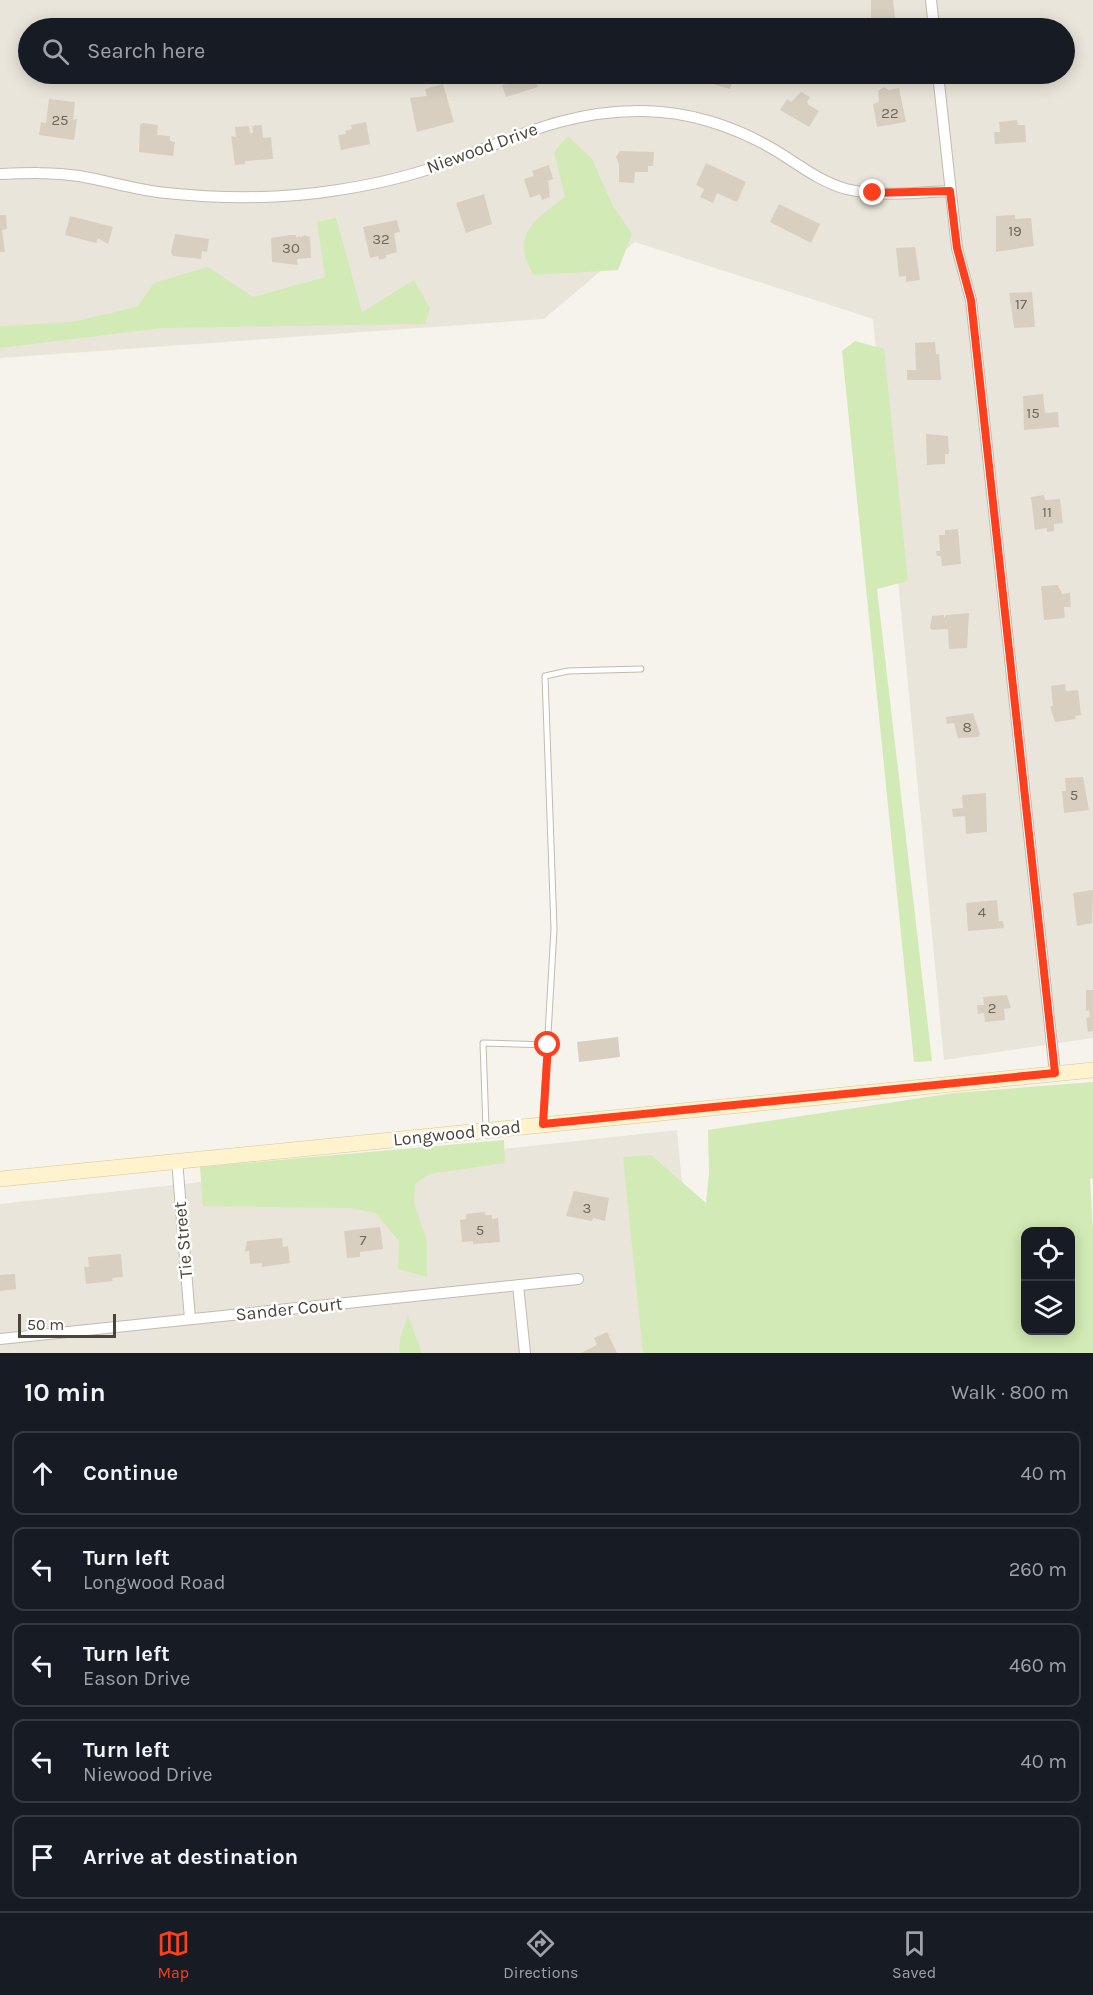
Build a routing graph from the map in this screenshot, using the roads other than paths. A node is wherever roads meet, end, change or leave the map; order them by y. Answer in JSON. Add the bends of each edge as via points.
{"nodes":[{"id":1,"x":931,"y":0,"type":"edge"},
{"id":2,"x":933,"y":18,"type":"edge"},
{"id":3,"x":939,"y":84,"type":"edge"},
{"id":4,"x":0,"y":174,"type":"edge"},
{"id":5,"x":950,"y":191,"type":"junction"},
{"id":6,"x":641,"y":669,"type":"dead end"},
{"id":7,"x":548,"y":1045,"type":"junction"},
{"id":8,"x":1093,"y":1070,"type":"edge"},
{"id":9,"x":1055,"y":1073,"type":"junction"},
{"id":10,"x":543,"y":1124,"type":"junction"},
{"id":11,"x":486,"y":1130,"type":"junction"},
{"id":12,"x":177,"y":1160,"type":"junction"},
{"id":13,"x":0,"y":1179,"type":"edge"},
{"id":14,"x":578,"y":1279,"type":"dead end"},
{"id":15,"x":518,"y":1285,"type":"junction"},
{"id":16,"x":190,"y":1319,"type":"junction"},
{"id":17,"x":0,"y":1340,"type":"edge"},
{"id":18,"x":525,"y":1353,"type":"edge"}],
"edges":[{"from":1,"to":2,"type":"street"},
{"from":3,"to":5,"type":"street"},
{"from":4,"to":5,"type":"street","name":"Niewood Drive","via":[[47,173],[164,193],[300,195],[377,184],[455,160],[557,121],[643,110],[679,115],[736,131],[846,189],[895,194]]},
{"from":5,"to":9,"type":"street","via":[[957,248],[971,300]]},
{"from":6,"to":7,"type":"lane","via":[[568,671],[545,676],[554,929]]},
{"from":7,"to":10,"type":"lane"},
{"from":7,"to":11,"type":"lane","via":[[483,1043]]},
{"from":8,"to":9,"type":"main road","name":"Longwood Road"},
{"from":9,"to":10,"type":"main road","name":"Longwood Road"},
{"from":10,"to":11,"type":"main road","name":"Longwood Road"},
{"from":11,"to":12,"type":"main road","name":"Longwood Road"},
{"from":12,"to":13,"type":"main road","name":"Longwood Road"},
{"from":12,"to":16,"type":"street","name":"Tie Street"},
{"from":14,"to":15,"type":"street","name":"Sander Court"},
{"from":15,"to":16,"type":"street","name":"Sander Court"},
{"from":15,"to":18,"type":"street"},
{"from":16,"to":17,"type":"street","name":"Sander Court"}]}
